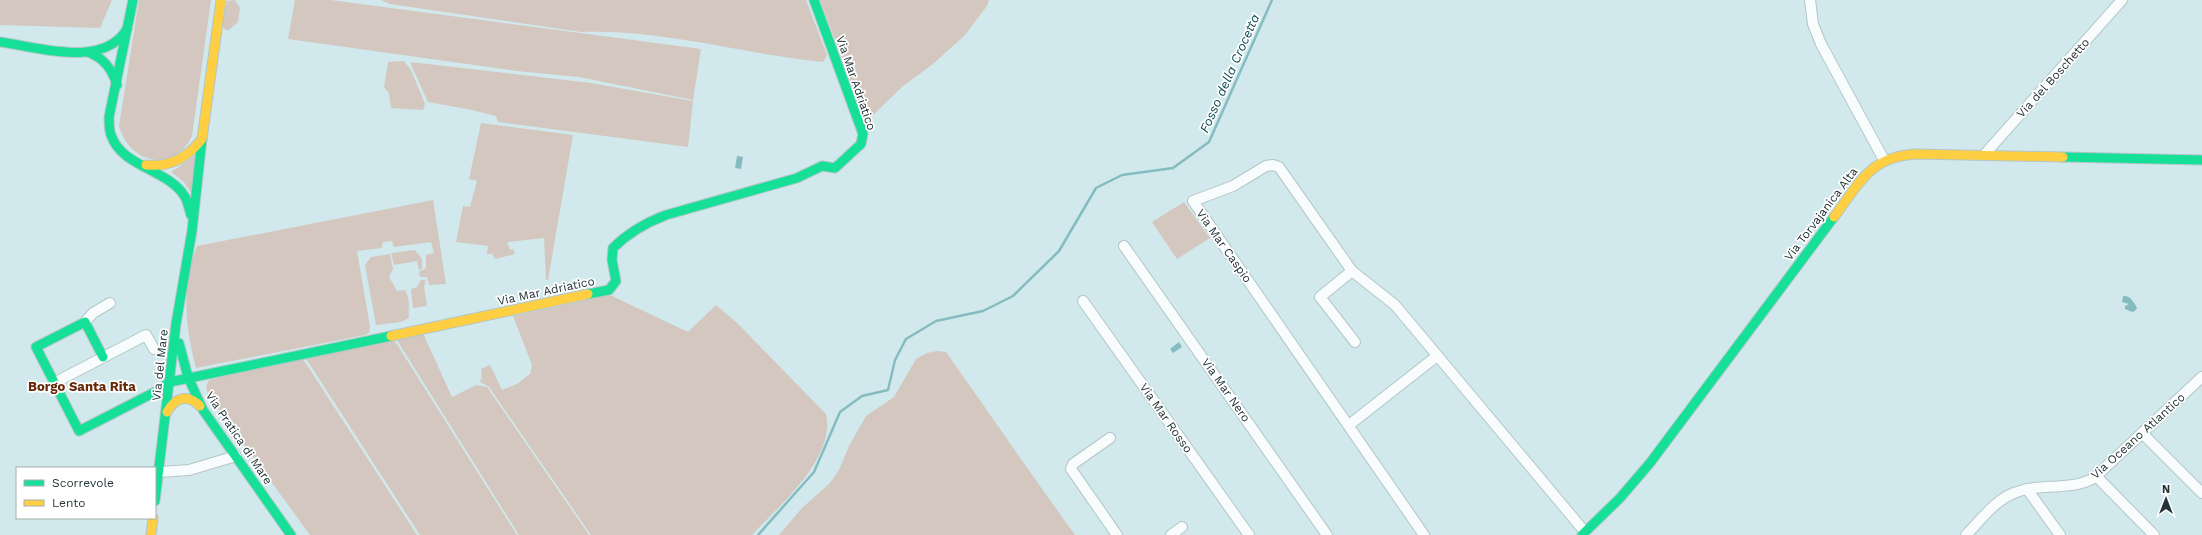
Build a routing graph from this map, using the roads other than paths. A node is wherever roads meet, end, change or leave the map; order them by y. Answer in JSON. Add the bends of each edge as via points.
{"nodes":[{"id":1,"x":133,"y":0,"type":"edge"},
{"id":2,"x":814,"y":0,"type":"edge"},
{"id":3,"x":1810,"y":0,"type":"edge"},
{"id":4,"x":2122,"y":0,"type":"edge"},
{"id":5,"x":221,"y":1,"type":"edge"},
{"id":6,"x":128,"y":27,"type":"junction"},
{"id":7,"x":0,"y":42,"type":"edge"},
{"id":8,"x":88,"y":52,"type":"junction"},
{"id":9,"x":117,"y":85,"type":"junction"},
{"id":10,"x":202,"y":139,"type":"junction"},
{"id":11,"x":1984,"y":155,"type":"junction"},
{"id":12,"x":1884,"y":160,"type":"junction"},
{"id":13,"x":2202,"y":160,"type":"edge"},
{"id":14,"x":138,"y":163,"type":"junction"},
{"id":15,"x":192,"y":231,"type":"junction"},
{"id":16,"x":1124,"y":246,"type":"dead end"},
{"id":17,"x":1352,"y":271,"type":"junction"},
{"id":18,"x":1083,"y":301,"type":"dead end"},
{"id":19,"x":110,"y":303,"type":"dead end"},
{"id":20,"x":85,"y":322,"type":"junction"},
{"id":21,"x":176,"y":324,"type":"junction"},
{"id":22,"x":1355,"y":342,"type":"dead end"},
{"id":23,"x":154,"y":349,"type":"dead end"},
{"id":24,"x":1437,"y":356,"type":"junction"},
{"id":25,"x":103,"y":357,"type":"junction"},
{"id":26,"x":2202,"y":377,"type":"edge"},
{"id":27,"x":187,"y":378,"type":"junction"},
{"id":28,"x":170,"y":382,"type":"junction"},
{"id":29,"x":54,"y":383,"type":"junction"},
{"id":30,"x":203,"y":410,"type":"junction"},
{"id":31,"x":167,"y":412,"type":"junction"},
{"id":32,"x":1349,"y":425,"type":"junction"},
{"id":33,"x":2142,"y":433,"type":"junction"},
{"id":34,"x":1110,"y":438,"type":"dead end"},
{"id":35,"x":236,"y":456,"type":"junction"},
{"id":36,"x":159,"y":472,"type":"junction"},
{"id":37,"x":2096,"y":476,"type":"junction"},
{"id":38,"x":2027,"y":489,"type":"junction"},
{"id":39,"x":2202,"y":493,"type":"edge"},
{"id":40,"x":156,"y":494,"type":"edge"},
{"id":41,"x":153,"y":519,"type":"edge"},
{"id":42,"x":1182,"y":527,"type":"dead end"},
{"id":43,"x":1584,"y":533,"type":"edge"},
{"id":44,"x":151,"y":535,"type":"edge"},
{"id":45,"x":291,"y":535,"type":"edge"},
{"id":46,"x":1117,"y":535,"type":"edge"},
{"id":47,"x":1171,"y":535,"type":"edge"},
{"id":48,"x":1248,"y":535,"type":"edge"},
{"id":49,"x":1327,"y":535,"type":"edge"},
{"id":50,"x":1424,"y":535,"type":"edge"},
{"id":51,"x":1966,"y":535,"type":"edge"},
{"id":52,"x":2060,"y":535,"type":"edge"},
{"id":53,"x":2154,"y":535,"type":"edge"}],
"edges":[{"from":1,"to":6,"type":"street","name":"Via del Mare"},
{"from":2,"to":27,"type":"street","name":"Via Mar Adriatico","via":[[863,137],[861,144],[835,168],[822,166],[797,178],[645,223],[615,246],[612,257],[616,281],[606,291]]},
{"from":3,"to":12,"type":"street","via":[[1813,24],[1821,44]]},
{"from":4,"to":11,"type":"street","name":"Via del Boschetto"},
{"from":5,"to":10,"type":"street","name":"Via del Mare"},
{"from":6,"to":8,"type":"street","via":[[112,46]]},
{"from":6,"to":9,"type":"street","name":"Via del Mare"},
{"from":7,"to":8,"type":"street"},
{"from":8,"to":9,"type":"street","via":[[106,61],[113,71]]},
{"from":9,"to":14,"type":"street","name":"Via del Mare","via":[[109,117],[110,132],[119,150]]},
{"from":10,"to":14,"type":"street","name":"Via del Mare","via":[[192,152],[174,164],[157,166]]},
{"from":10,"to":15,"type":"street","name":"Via del Mare"},
{"from":11,"to":12,"type":"street","name":"Via Torvajanica Alta","via":[[1915,154]]},
{"from":11,"to":13,"type":"street","name":"Via Torvajanica Alta"},
{"from":12,"to":43,"type":"street","name":"Via Torvajanica Alta","via":[[1866,174],[1650,463],[1620,498]]},
{"from":14,"to":15,"type":"street","name":"Via del Mare","via":[[163,176],[181,190],[189,202]]},
{"from":15,"to":21,"type":"street","name":"Via del Mare"},
{"from":16,"to":49,"type":"street","name":"Via Mar Nero"},
{"from":17,"to":22,"type":"street","via":[[1320,297]]},
{"from":17,"to":24,"type":"street","via":[[1394,305]]},
{"from":17,"to":32,"type":"street","name":"Via Mar Caspio","via":[[1278,166],[1266,166],[1233,186],[1192,201]]},
{"from":18,"to":48,"type":"street","name":"Via Mar Rosso"},
{"from":19,"to":20,"type":"street","via":[[93,313]]},
{"from":20,"to":25,"type":"street"},
{"from":20,"to":29,"type":"street","via":[[36,347]]},
{"from":21,"to":27,"type":"street","name":"Via Pratica di Mare"},
{"from":21,"to":28,"type":"street","name":"Via del Mare"},
{"from":23,"to":25,"type":"street","via":[[146,335]]},
{"from":24,"to":32,"type":"street"},
{"from":24,"to":43,"type":"street"},
{"from":25,"to":29,"type":"street"},
{"from":26,"to":33,"type":"street","name":"Via Oceano Atlantico"},
{"from":27,"to":28,"type":"street"},
{"from":27,"to":30,"type":"street","name":"Via Pratica di Mare"},
{"from":28,"to":29,"type":"street","via":[[80,431]]},
{"from":28,"to":31,"type":"street","name":"Via del Mare"},
{"from":30,"to":31,"type":"street","via":[[192,399],[182,398],[173,402]]},
{"from":30,"to":35,"type":"street","name":"Via Pratica di Mare"},
{"from":31,"to":36,"type":"street","name":"Via del Mare"},
{"from":32,"to":50,"type":"street","name":"Via Mar Caspio"},
{"from":33,"to":37,"type":"street","name":"Via Oceano Atlantico"},
{"from":33,"to":39,"type":"street"},
{"from":34,"to":46,"type":"street","via":[[1073,464],[1071,469]]},
{"from":35,"to":36,"type":"street","via":[[189,470]]},
{"from":35,"to":45,"type":"street","name":"Via Pratica di Mare"},
{"from":36,"to":40,"type":"street","name":"Via del Mare"},
{"from":37,"to":38,"type":"street","name":"Via Oceano Atlantico","via":[[2075,485]]},
{"from":37,"to":53,"type":"street"},
{"from":38,"to":51,"type":"street","name":"Via Oceano Atlantico","via":[[2006,496]]},
{"from":38,"to":52,"type":"street"},
{"from":41,"to":44,"type":"street"},
{"from":42,"to":47,"type":"street"}]}
